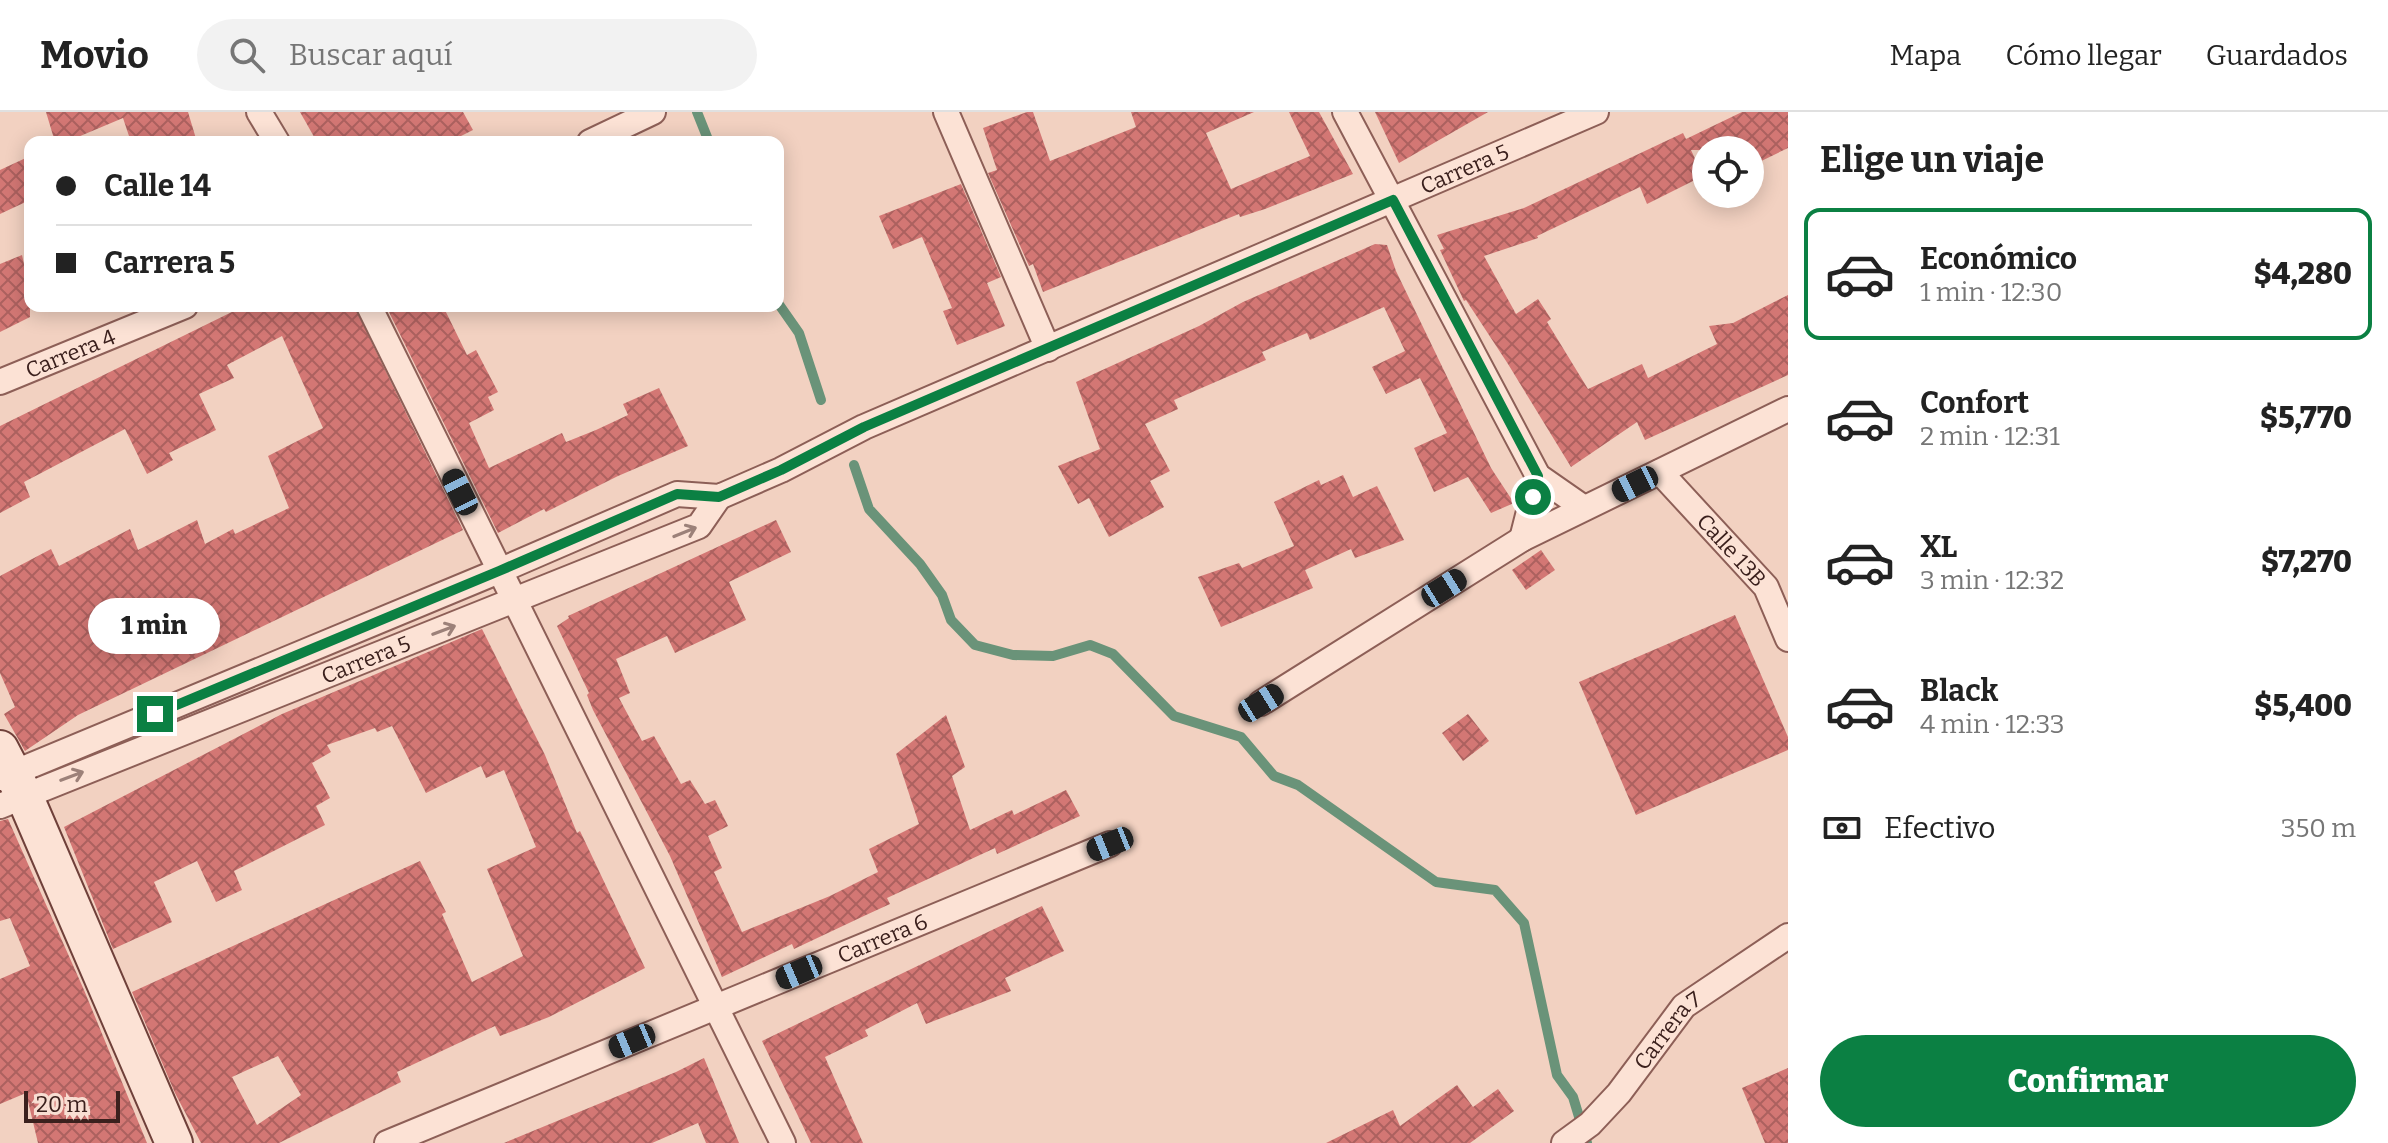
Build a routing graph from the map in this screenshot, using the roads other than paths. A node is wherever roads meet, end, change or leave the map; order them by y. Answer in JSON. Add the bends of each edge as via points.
{"nodes":[{"id":1,"x":259,"y":112,"type":"edge"},
{"id":2,"x":946,"y":112,"type":"edge"},
{"id":3,"x":1345,"y":112,"type":"edge"},
{"id":4,"x":1596,"y":112,"type":"edge"},
{"id":5,"x":649,"y":114,"type":"edge"},
{"id":6,"x":273,"y":136,"type":"edge"},
{"id":7,"x":603,"y":136,"type":"edge"},
{"id":8,"x":1393,"y":200,"type":"junction"},
{"id":9,"x":170,"y":312,"type":"edge"},
{"id":10,"x":372,"y":312,"type":"edge"},
{"id":11,"x":1048,"y":349,"type":"junction"},
{"id":12,"x":0,"y":382,"type":"edge"},
{"id":13,"x":1788,"y":409,"type":"edge"},
{"id":14,"x":1660,"y":472,"type":"junction"},
{"id":15,"x":1538,"y":476,"type":"junction"},
{"id":16,"x":719,"y":497,"type":"junction"},
{"id":17,"x":1584,"y":508,"type":"junction"},
{"id":18,"x":1522,"y":539,"type":"junction"},
{"id":19,"x":499,"y":571,"type":"junction"},
{"id":20,"x":515,"y":602,"type":"junction"},
{"id":21,"x":1788,"y":639,"type":"edge"},
{"id":22,"x":1261,"y":703,"type":"dead end"},
{"id":23,"x":7,"y":780,"type":"edge"},
{"id":24,"x":1110,"y":844,"type":"dead end"},
{"id":25,"x":1788,"y":936,"type":"edge"},
{"id":26,"x":714,"y":1007,"type":"junction"},
{"id":27,"x":174,"y":1143,"type":"edge"},
{"id":28,"x":387,"y":1143,"type":"edge"},
{"id":29,"x":783,"y":1143,"type":"edge"},
{"id":30,"x":1564,"y":1143,"type":"edge"}],
"edges":[{"from":1,"to":6,"type":"street"},
{"from":2,"to":11,"type":"street"},
{"from":3,"to":8,"type":"street"},
{"from":4,"to":8,"type":"street","name":"Carrera 5"},
{"from":5,"to":7,"type":"street"},
{"from":8,"to":11,"type":"street","name":"Carrera 5"},
{"from":8,"to":15,"type":"street"},
{"from":9,"to":12,"type":"street","name":"Carrera 4"},
{"from":10,"to":19,"type":"street"},
{"from":11,"to":16,"type":"street","name":"Carrera 5","via":[[864,427]]},
{"from":13,"to":14,"type":"street"},
{"from":14,"to":17,"type":"street"},
{"from":14,"to":21,"type":"street","name":"Calle 13B","via":[[1766,587]]},
{"from":15,"to":17,"type":"street"},
{"from":15,"to":18,"type":"street"},
{"from":16,"to":19,"type":"street","name":"Carrera 5","via":[[677,494]]},
{"from":20,"to":16,"type":"street","name":"Carrera 5","one_way":true,"via":[[699,526]]},
{"from":17,"to":18,"type":"street"},
{"from":18,"to":22,"type":"street"},
{"from":19,"to":20,"type":"street"},
{"from":19,"to":23,"type":"street","name":"Carrera 5"},
{"from":23,"to":20,"type":"street","name":"Carrera 5","one_way":true},
{"from":20,"to":26,"type":"street"},
{"from":23,"to":27,"type":"main road"},
{"from":24,"to":26,"type":"street","name":"Carrera 6"},
{"from":25,"to":30,"type":"street","name":"Carrera 7","via":[[1684,1006],[1619,1093]]},
{"from":26,"to":28,"type":"street","name":"Carrera 6"},
{"from":26,"to":29,"type":"street"}]}
